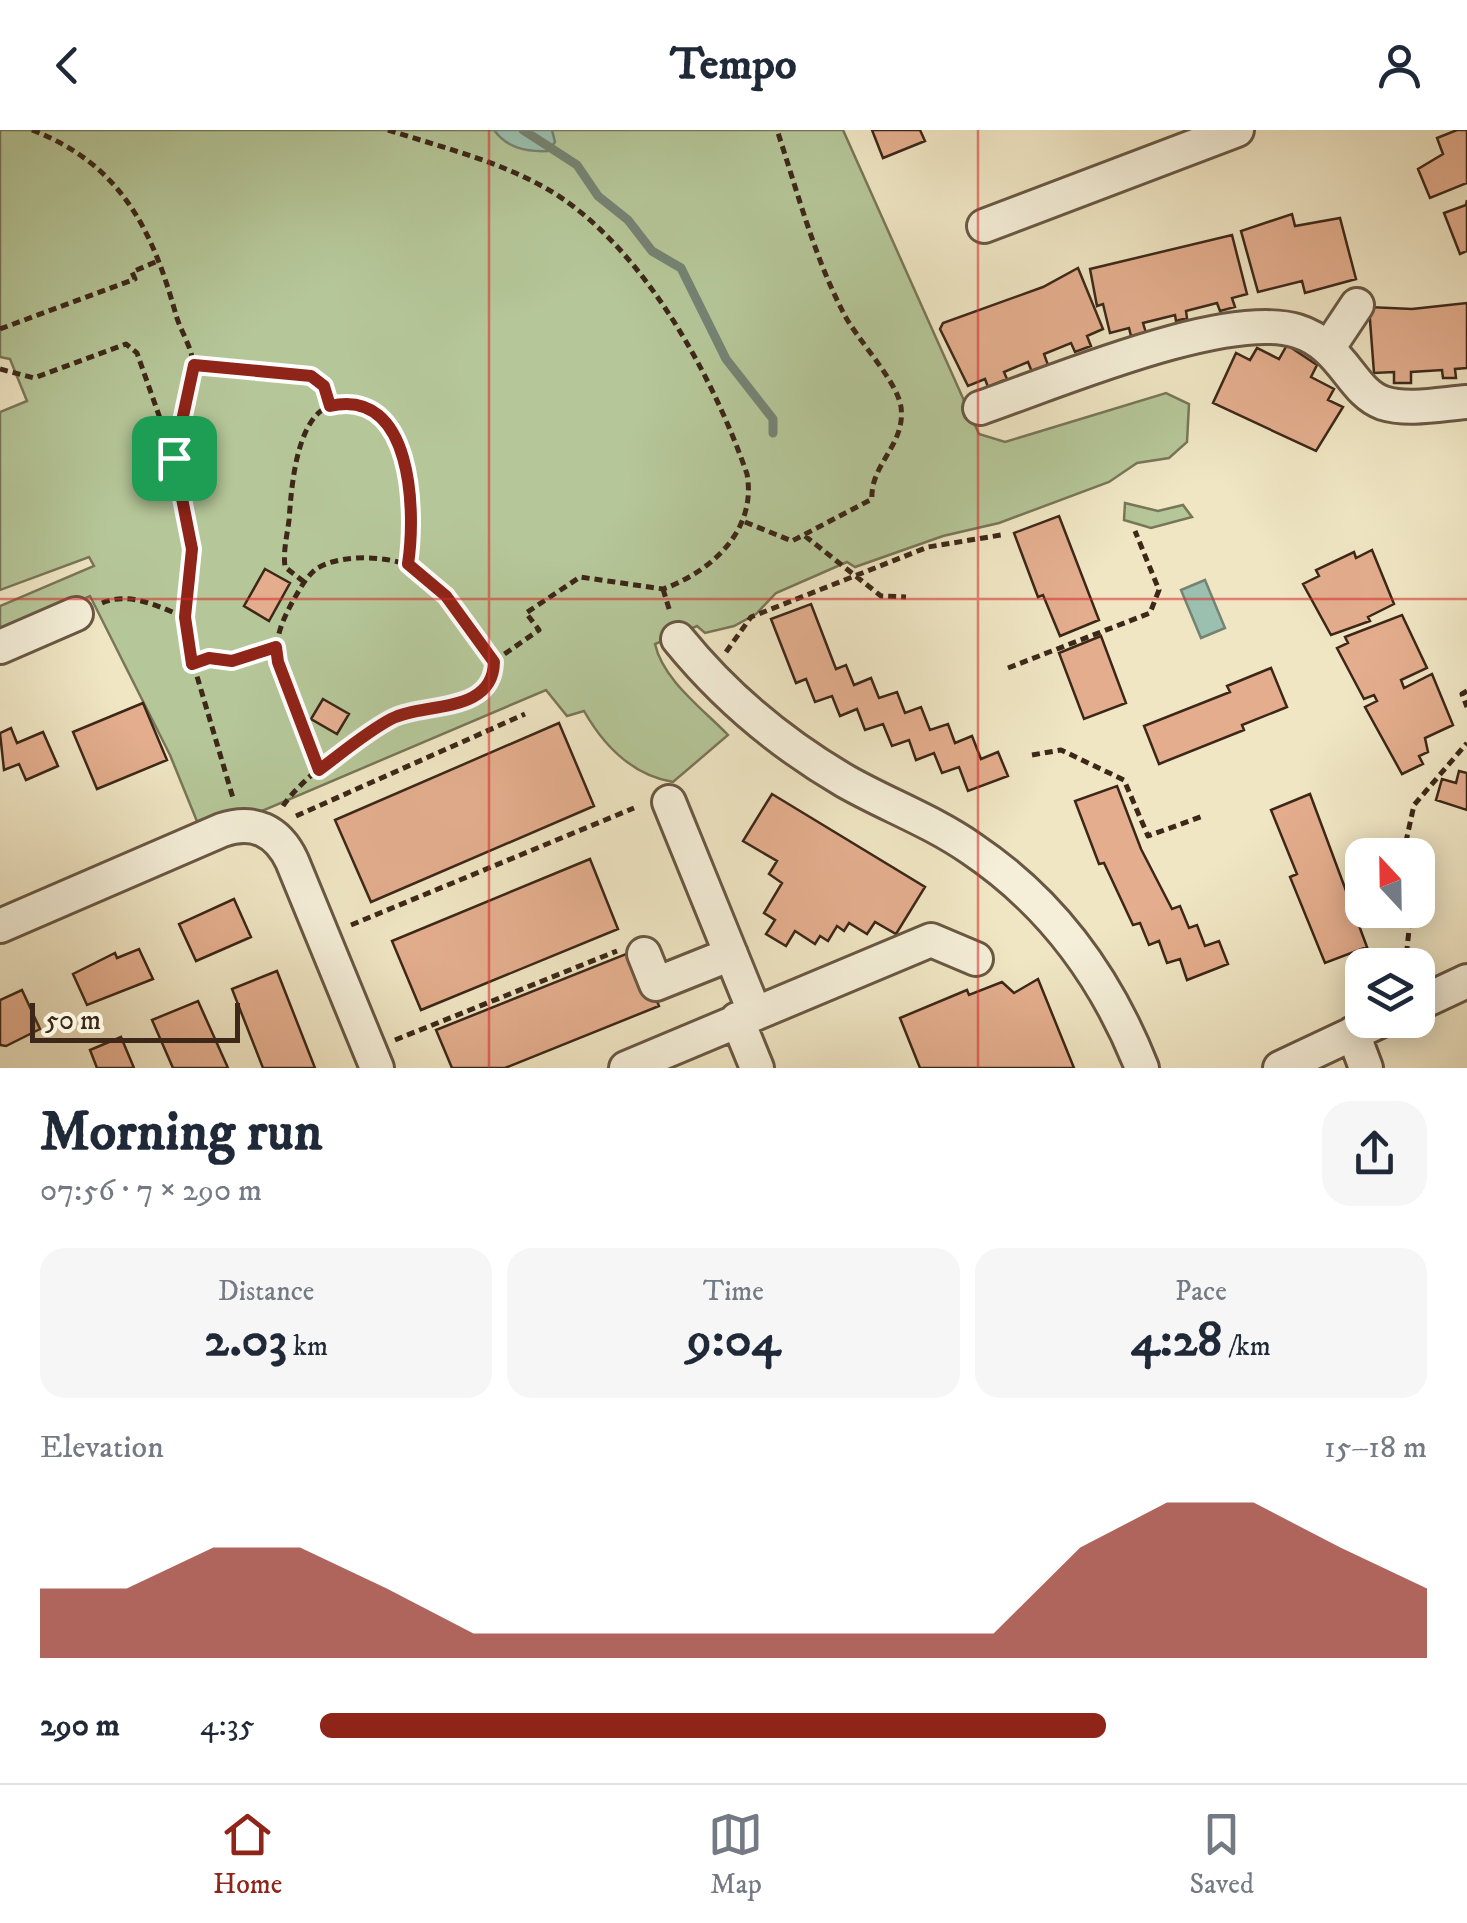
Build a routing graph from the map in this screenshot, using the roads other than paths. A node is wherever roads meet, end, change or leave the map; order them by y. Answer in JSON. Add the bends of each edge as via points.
{"nodes":[{"id":1,"x":1237,"y":130,"type":"edge"},
{"id":2,"x":984,"y":226,"type":"dead end"},
{"id":3,"x":1357,"y":306,"type":"dead end"},
{"id":4,"x":1329,"y":347,"type":"junction"},
{"id":5,"x":1467,"y":402,"type":"edge"},
{"id":6,"x":980,"y":408,"type":"dead end"},
{"id":7,"x":76,"y":614,"type":"road end"},
{"id":8,"x":678,"y":639,"type":"dead end"},
{"id":9,"x":0,"y":646,"type":"edge"},
{"id":10,"x":669,"y":802,"type":"dead end"},
{"id":11,"x":0,"y":926,"type":"edge"},
{"id":12,"x":644,"y":954,"type":"road end"},
{"id":13,"x":731,"y":954,"type":"junction"},
{"id":14,"x":976,"y":959,"type":"dead end"},
{"id":15,"x":1467,"y":981,"type":"edge"},
{"id":16,"x":1435,"y":996,"type":"edge"},
{"id":17,"x":745,"y":1015,"type":"junction"},
{"id":18,"x":1345,"y":1038,"type":"edge"},
{"id":19,"x":1367,"y":1038,"type":"edge"},
{"id":20,"x":373,"y":1059,"type":"edge"},
{"id":21,"x":626,"y":1068,"type":"edge"},
{"id":22,"x":758,"y":1068,"type":"edge"},
{"id":23,"x":1142,"y":1068,"type":"edge"},
{"id":24,"x":1280,"y":1068,"type":"edge"},
{"id":25,"x":1366,"y":1068,"type":"edge"}],
"edges":[{"from":1,"to":2,"type":"street"},
{"from":3,"to":4,"type":"street"},
{"from":4,"to":5,"type":"street","via":[[1382,402]]},
{"from":4,"to":6,"type":"street","via":[[1292,330],[1240,327]]},
{"from":7,"to":9,"type":"street"},
{"from":8,"to":23,"type":"street","via":[[743,710],[788,745],[947,832],[1004,872],[1086,958]]},
{"from":10,"to":13,"type":"street"},
{"from":11,"to":20,"type":"street","via":[[265,815],[288,851]]},
{"from":12,"to":13,"type":"street","via":[[656,984]]},
{"from":13,"to":17,"type":"street"},
{"from":14,"to":17,"type":"street","via":[[931,940]]},
{"from":15,"to":16,"type":"street"},
{"from":17,"to":21,"type":"street"},
{"from":17,"to":22,"type":"street"},
{"from":18,"to":24,"type":"street"},
{"from":19,"to":25,"type":"street"}]}
